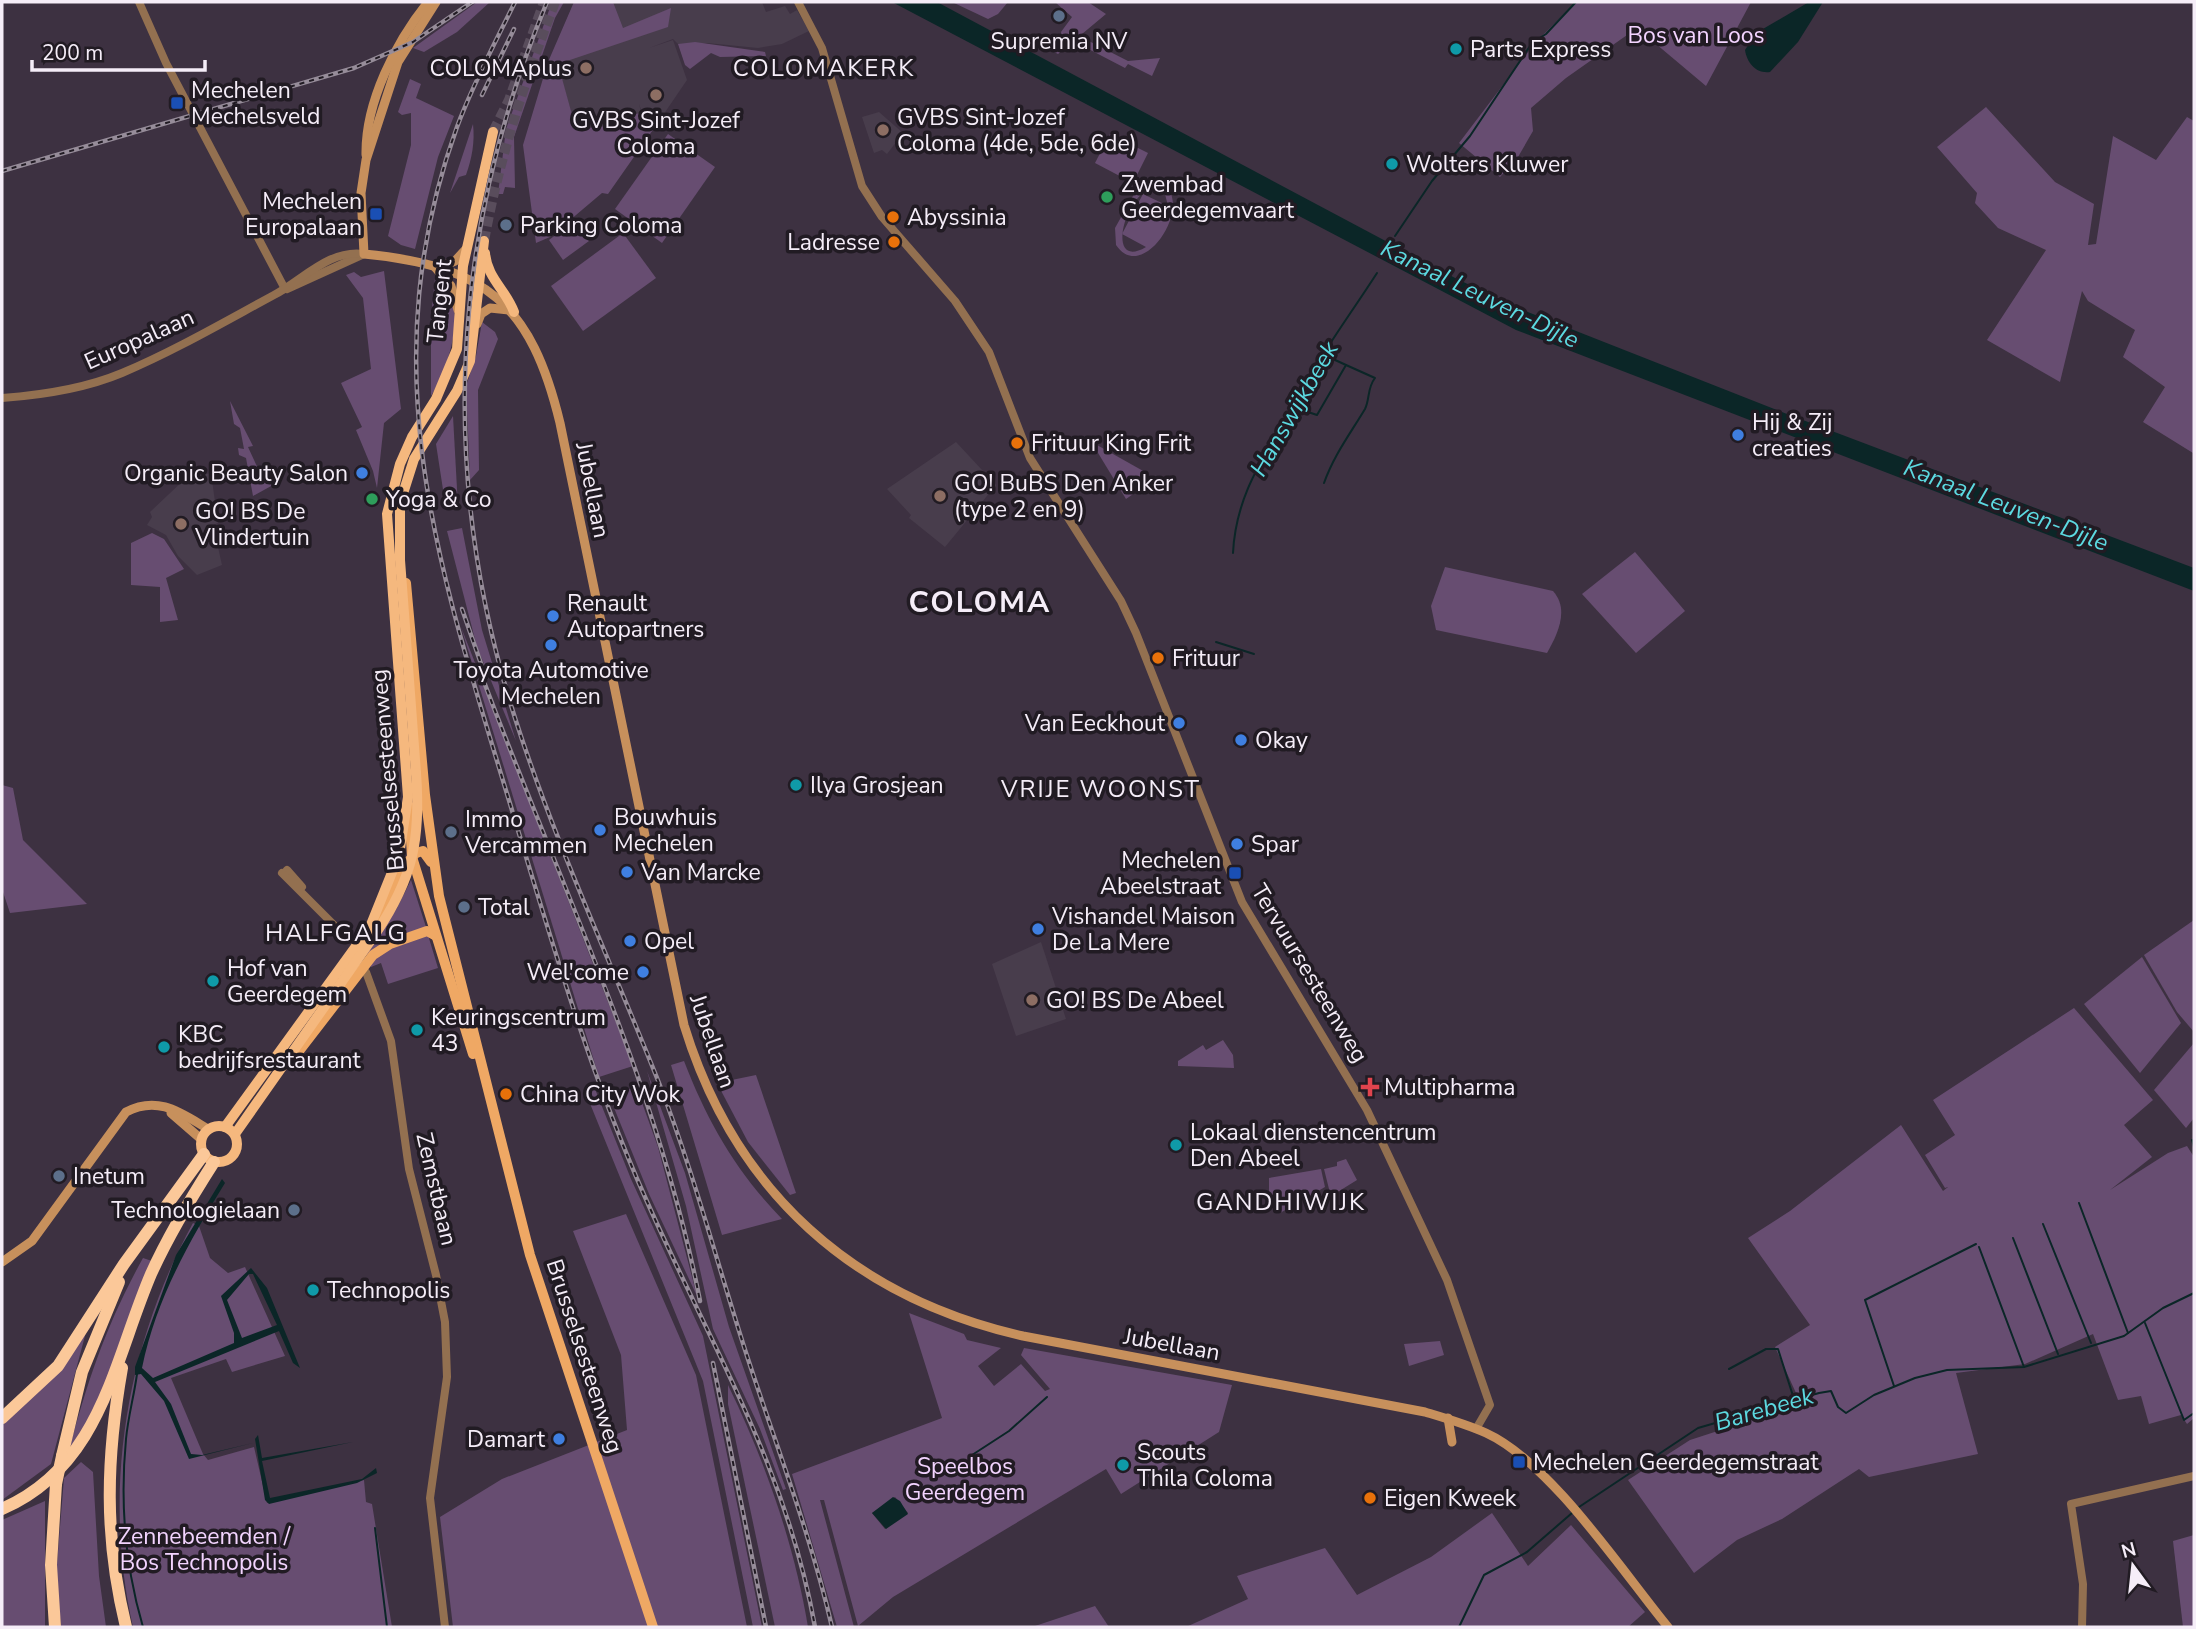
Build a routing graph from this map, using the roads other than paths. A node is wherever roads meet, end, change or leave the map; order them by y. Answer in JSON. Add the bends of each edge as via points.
{"nodes":[{"id":1,"x":139,"y":2,"type":"edge"},
{"id":2,"x":428,"y":2,"type":"edge"},
{"id":3,"x":436,"y":2,"type":"edge"},
{"id":4,"x":798,"y":2,"type":"edge"},
{"id":5,"x":493,"y":132,"type":"tunnel mouth"},
{"id":6,"x":366,"y":160,"type":"junction"},
{"id":7,"x":466,"y":249,"type":"junction"},
{"id":8,"x":364,"y":254,"type":"junction"},
{"id":9,"x":437,"y":267,"type":"junction"},
{"id":10,"x":463,"y":276,"type":"junction"},
{"id":11,"x":478,"y":284,"type":"junction"},
{"id":12,"x":285,"y":289,"type":"junction"},
{"id":13,"x":459,"y":312,"type":"junction"},
{"id":14,"x":515,"y":313,"type":"junction"},
{"id":15,"x":476,"y":330,"type":"junction"},
{"id":16,"x":2,"y":398,"type":"edge"},
{"id":17,"x":395,"y":504,"type":"junction"},
{"id":18,"x":400,"y":545,"type":"junction"},
{"id":19,"x":408,"y":797,"type":"junction"},
{"id":20,"x":430,"y":834,"type":"junction"},
{"id":21,"x":411,"y":835,"type":"junction"},
{"id":22,"x":412,"y":857,"type":"junction"},
{"id":23,"x":285,"y":872,"type":"dead end"},
{"id":24,"x":439,"y":896,"type":"junction"},
{"id":25,"x":373,"y":930,"type":"junction"},
{"id":26,"x":436,"y":936,"type":"junction"},
{"id":27,"x":346,"y":937,"type":"dead end"},
{"id":28,"x":366,"y":972,"type":"dead end"},
{"id":29,"x":468,"y":1024,"type":"junction"},
{"id":30,"x":266,"y":1090,"type":"junction"},
{"id":31,"x":165,"y":1106,"type":"junction"},
{"id":32,"x":208,"y":1129,"type":"junction"},
{"id":33,"x":230,"y":1131,"type":"junction"},
{"id":34,"x":201,"y":1139,"type":"junction"},
{"id":35,"x":209,"y":1158,"type":"junction"},
{"id":36,"x":133,"y":1253,"type":"junction"},
{"id":37,"x":2,"y":1262,"type":"edge"},
{"id":38,"x":136,"y":1314,"type":"junction"},
{"id":39,"x":2,"y":1418,"type":"edge"},
{"id":40,"x":1448,"y":1418,"type":"junction"},
{"id":41,"x":1476,"y":1429,"type":"junction"},
{"id":42,"x":1452,"y":1442,"type":"dead end"},
{"id":43,"x":2194,"y":1476,"type":"edge"},
{"id":44,"x":2,"y":1509,"type":"edge"},
{"id":45,"x":55,"y":1627,"type":"edge"},
{"id":46,"x":126,"y":1627,"type":"edge"},
{"id":47,"x":445,"y":1627,"type":"edge"},
{"id":48,"x":653,"y":1627,"type":"edge"},
{"id":49,"x":1668,"y":1627,"type":"edge"},
{"id":50,"x":2082,"y":1627,"type":"edge"}],
"edges":[{"from":1,"to":12,"type":"street","via":[[166,63]]},
{"from":2,"to":6,"type":"main road","via":[[385,76],[370,121]]},
{"from":3,"to":6,"type":"main road","via":[[398,62]]},
{"from":4,"to":41,"type":"street","name":"Tervuursesteenweg","via":[[822,48],[862,186],[879,213],[955,301],[989,352],[1030,458],[1133,625],[1242,902],[1367,1110],[1459,1310],[1490,1405]]},
{"from":5,"to":7,"type":"highway","name":"Tangent"},
{"from":6,"to":8,"type":"main road","via":[[361,193]]},
{"from":7,"to":9,"type":"main road","via":[[455,261]]},
{"from":7,"to":10,"type":"highway","name":"Tangent"},
{"from":8,"to":9,"type":"main road","name":"Jubellaan"},
{"from":8,"to":12,"type":"street","name":"Europalaan"},
{"from":9,"to":10,"type":"main road","name":"Jubellaan"},
{"from":9,"to":13,"type":"main road","via":[[452,286]]},
{"from":10,"to":11,"type":"main road","name":"Jubellaan"},
{"from":10,"to":13,"type":"highway","name":"Tangent"},
{"from":11,"to":14,"type":"main road","name":"Jubellaan"},
{"from":11,"to":14,"type":"highway","name":"Tangent","via":[[484,241],[489,272]]},
{"from":11,"to":15,"type":"highway","name":"Tangent"},
{"from":12,"to":16,"type":"street","name":"Europalaan","via":[[111,377],[76,388]]},
{"from":13,"to":17,"type":"highway","name":"Tangent","via":[[458,345],[447,375],[408,443]]},
{"from":14,"to":15,"type":"main road","via":[[501,307],[486,309]]},
{"from":14,"to":40,"type":"main road","name":"Jubellaan","via":[[546,370],[560,423],[684,1025],[719,1114],[771,1190],[818,1238],[863,1272],[959,1319],[1023,1336]]},
{"from":15,"to":17,"type":"highway","name":"Tangent","via":[[466,374],[414,458]]},
{"from":17,"to":18,"type":"highway","name":"Brusselsesteenweg"},
{"from":17,"to":19,"type":"highway","name":"Brusselsesteenweg","via":[[387,525]]},
{"from":18,"to":20,"type":"main road","name":"Brusselsesteenweg"},
{"from":18,"to":25,"type":"highway","bridge":true,"via":[[419,814],[415,851],[404,885]]},
{"from":19,"to":21,"type":"main road","name":"Brusselsesteenweg"},
{"from":19,"to":25,"type":"highway","via":[[399,855]]},
{"from":20,"to":21,"type":"main road","via":[[421,843]]},
{"from":20,"to":24,"type":"main road","name":"Brusselsesteenweg"},
{"from":21,"to":22,"type":"main road","name":"Brusselsesteenweg"},
{"from":22,"to":24,"type":"main road","via":[[419,852],[428,855]]},
{"from":22,"to":25,"type":"main road"},
{"from":22,"to":26,"type":"main road","name":"Brusselsesteenweg"},
{"from":23,"to":27,"type":"street"},
{"from":24,"to":29,"type":"main road","name":"Brusselsesteenweg"},
{"from":25,"to":30,"type":"highway"},
{"from":25,"to":33,"type":"highway"},
{"from":26,"to":29,"type":"main road","name":"Brusselsesteenweg"},
{"from":26,"to":30,"type":"main road","via":[[422,932],[373,955]]},
{"from":28,"to":47,"type":"street","name":"Zemstbaan","via":[[388,1030],[409,1169],[443,1313],[447,1377],[430,1498]]},
{"from":29,"to":48,"type":"main road","name":"Brusselsesteenweg","via":[[530,1255]]},
{"from":30,"to":33,"type":"highway"},
{"from":31,"to":32,"type":"main road"},
{"from":31,"to":34,"type":"main road"},
{"from":31,"to":37,"type":"main road","via":[[145,1104],[120,1118],[33,1241]]},
{"from":32,"to":33,"type":"highway"},
{"from":32,"to":34,"type":"highway"},
{"from":33,"to":35,"type":"highway","via":[[237,1144],[234,1156],[226,1162]]},
{"from":34,"to":35,"type":"highway"},
{"from":35,"to":36,"type":"highway"},
{"from":35,"to":38,"type":"highway"},
{"from":36,"to":39,"type":"highway","via":[[58,1366]]},
{"from":36,"to":45,"type":"highway","bridge":true,"via":[[82,1372],[56,1484],[51,1566]]},
{"from":38,"to":44,"type":"highway","via":[[100,1409],[82,1442],[56,1475]]},
{"from":38,"to":46,"type":"highway","via":[[115,1406],[108,1485],[109,1526]]},
{"from":40,"to":41,"type":"main road","name":"Jubellaan"},
{"from":40,"to":42,"type":"main road"},
{"from":41,"to":49,"type":"main road","via":[[1532,1465]]},
{"from":43,"to":50,"type":"street","via":[[2071,1504],[2083,1584]]}]}
